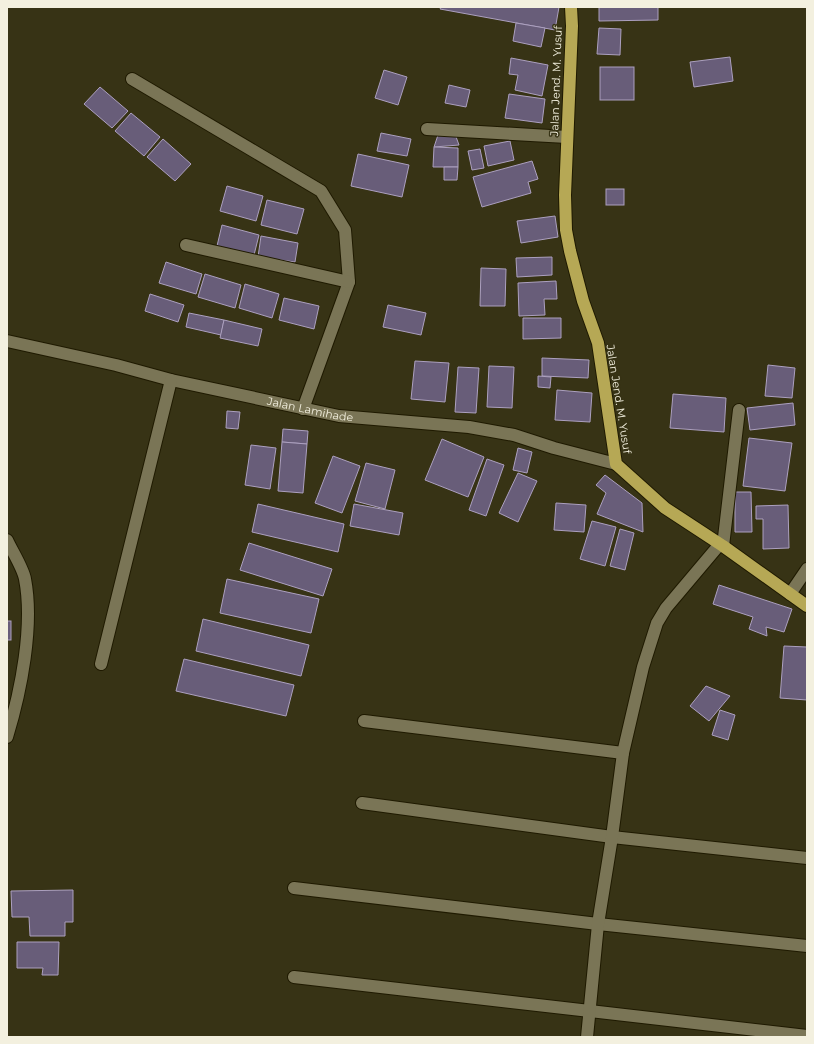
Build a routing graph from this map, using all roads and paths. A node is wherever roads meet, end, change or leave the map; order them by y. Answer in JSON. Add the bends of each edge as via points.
{"nodes":[{"id":1,"x":571,"y":7,"type":"edge"},
{"id":2,"x":132,"y":79,"type":"dead end"},
{"id":3,"x":427,"y":129,"type":"dead end"},
{"id":4,"x":567,"y":137,"type":"junction"},
{"id":5,"x":186,"y":245,"type":"dead end"},
{"id":6,"x":349,"y":282,"type":"junction"},
{"id":7,"x":7,"y":341,"type":"edge"},
{"id":8,"x":171,"y":380,"type":"junction"},
{"id":9,"x":303,"y":408,"type":"junction"},
{"id":10,"x":739,"y":410,"type":"dead end"},
{"id":11,"x":616,"y":464,"type":"junction"},
{"id":12,"x":7,"y":540,"type":"edge"},
{"id":13,"x":721,"y":545,"type":"junction"},
{"id":14,"x":807,"y":569,"type":"edge"},
{"id":15,"x":790,"y":594,"type":"junction"},
{"id":16,"x":807,"y":606,"type":"edge"},
{"id":17,"x":101,"y":664,"type":"dead end"},
{"id":18,"x":364,"y":721,"type":"dead end"},
{"id":19,"x":7,"y":735,"type":"edge"},
{"id":20,"x":623,"y":753,"type":"junction"},
{"id":21,"x":362,"y":803,"type":"dead end"},
{"id":22,"x":612,"y":837,"type":"junction"},
{"id":23,"x":807,"y":858,"type":"edge"},
{"id":24,"x":294,"y":888,"type":"dead end"},
{"id":25,"x":598,"y":924,"type":"junction"},
{"id":26,"x":807,"y":946,"type":"edge"},
{"id":27,"x":294,"y":977,"type":"dead end"},
{"id":28,"x":589,"y":1011,"type":"junction"},
{"id":29,"x":807,"y":1036,"type":"edge"},
{"id":30,"x":587,"y":1037,"type":"edge"}],
"edges":[{"from":1,"to":4,"type":"highway","name":"Jalan Jend. M. Yusuf"},
{"from":2,"to":6,"type":"street","via":[[321,191],[345,230]]},
{"from":3,"to":4,"type":"street"},
{"from":4,"to":11,"type":"highway","name":"Jalan Jend. M. Yusuf","via":[[566,230],[583,301],[598,343]]},
{"from":5,"to":6,"type":"street"},
{"from":6,"to":9,"type":"street"},
{"from":7,"to":8,"type":"street","name":"Jalan Lamihade"},
{"from":8,"to":9,"type":"street","name":"Jalan Lamihade"},
{"from":8,"to":17,"type":"street"},
{"from":9,"to":11,"type":"street","name":"Jalan Lamihade","via":[[339,416],[469,427],[514,435]]},
{"from":10,"to":13,"type":"street"},
{"from":11,"to":13,"type":"highway","name":"Jalan Jend. M. Yusuf","via":[[665,508]]},
{"from":12,"to":19,"type":"street","via":[[25,578],[27,608],[26,642],[20,686]]},
{"from":13,"to":15,"type":"highway","name":"Jalan Jend. M. Yusuf"},
{"from":13,"to":20,"type":"street","via":[[666,608],[657,623],[643,667]]},
{"from":14,"to":15,"type":"street"},
{"from":15,"to":16,"type":"highway","name":"Jalan Jend. M. Yusuf"},
{"from":18,"to":20,"type":"street"},
{"from":20,"to":22,"type":"street"},
{"from":21,"to":22,"type":"street"},
{"from":22,"to":23,"type":"street"},
{"from":22,"to":25,"type":"street"},
{"from":24,"to":25,"type":"street"},
{"from":25,"to":26,"type":"street"},
{"from":25,"to":28,"type":"street"},
{"from":27,"to":28,"type":"street"},
{"from":28,"to":29,"type":"street"},
{"from":28,"to":30,"type":"street"}]}
